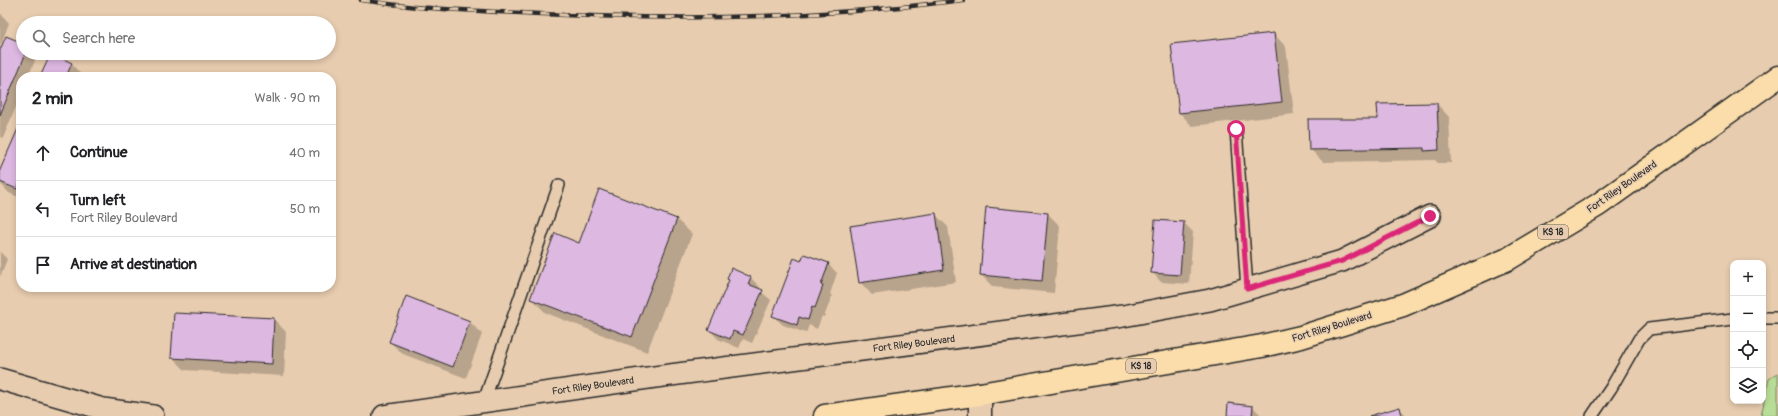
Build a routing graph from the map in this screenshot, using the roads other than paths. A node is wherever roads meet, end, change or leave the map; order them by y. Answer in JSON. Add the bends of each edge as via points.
{"nodes":[{"id":1,"x":1778,"y":77,"type":"edge"},
{"id":2,"x":1236,"y":129,"type":"dead end"},
{"id":3,"x":559,"y":185,"type":"dead end"},
{"id":4,"x":1430,"y":216,"type":"dead end"},
{"id":5,"x":1247,"y":289,"type":"junction"},
{"id":6,"x":1766,"y":318,"type":"edge"},
{"id":7,"x":1778,"y":318,"type":"edge"},
{"id":8,"x":1730,"y":319,"type":"edge"},
{"id":9,"x":0,"y":379,"type":"edge"},
{"id":10,"x":980,"y":394,"type":"junction"},
{"id":11,"x":484,"y":401,"type":"junction"},
{"id":12,"x":153,"y":416,"type":"edge"},
{"id":13,"x":384,"y":416,"type":"edge"},
{"id":14,"x":825,"y":416,"type":"edge"},
{"id":15,"x":980,"y":416,"type":"edge"},
{"id":16,"x":1592,"y":416,"type":"edge"}],
"edges":[{"from":1,"to":10,"type":"highway","name":"Fort Riley Boulevard","number":"KS 18","via":[[1598,205],[1508,259],[1402,305],[1301,337],[1262,346]]},
{"from":2,"to":5,"type":"lane"},
{"from":3,"to":11,"type":"lane"},
{"from":4,"to":5,"type":"street","name":"Fort Riley Boulevard","via":[[1342,261]]},
{"from":5,"to":11,"type":"street","name":"Fort Riley Boulevard","via":[[1210,300],[1124,316]]},
{"from":6,"to":7,"type":"lane"},
{"from":8,"to":16,"type":"lane","via":[[1649,329],[1639,339],[1612,388]]},
{"from":9,"to":12,"type":"street","via":[[103,409]]},
{"from":10,"to":14,"type":"highway","name":"Fort Riley Boulevard","number":"KS 18"},
{"from":10,"to":15,"type":"street"},
{"from":11,"to":13,"type":"street","name":"Fort Riley Boulevard"}]}
